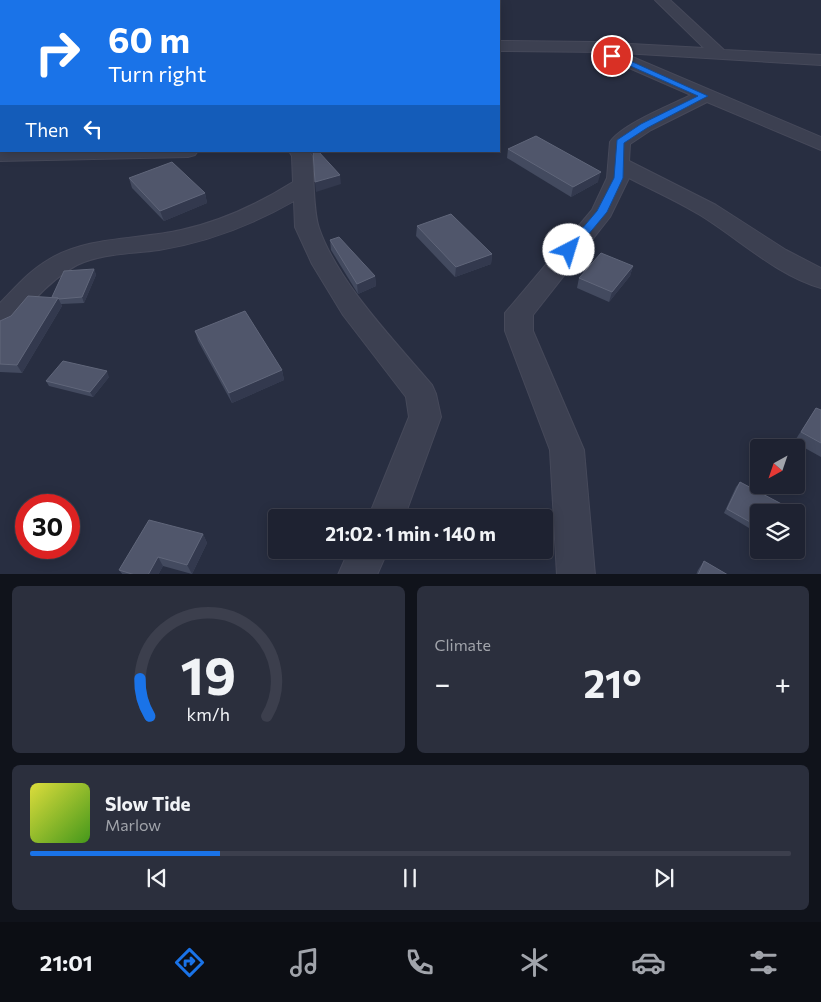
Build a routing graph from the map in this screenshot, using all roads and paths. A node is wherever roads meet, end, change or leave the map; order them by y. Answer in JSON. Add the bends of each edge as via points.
{"nodes":[{"id":1,"x":662,"y":0,"type":"edge"},
{"id":2,"x":500,"y":46,"type":"edge"},
{"id":3,"x":594,"y":48,"type":"junction"},
{"id":4,"x":719,"y":54,"type":"junction"},
{"id":5,"x":821,"y":60,"type":"edge"},
{"id":6,"x":704,"y":96,"type":"junction"},
{"id":7,"x":821,"y":144,"type":"edge"},
{"id":8,"x":150,"y":152,"type":"edge"},
{"id":9,"x":300,"y":152,"type":"edge"},
{"id":10,"x":0,"y":156,"type":"edge"},
{"id":11,"x":619,"y":164,"type":"junction"},
{"id":12,"x":304,"y":185,"type":"junction"},
{"id":13,"x":821,"y":279,"type":"edge"},
{"id":14,"x":0,"y":321,"type":"edge"},
{"id":15,"x":389,"y":509,"type":"edge"},
{"id":16,"x":364,"y":559,"type":"edge"},
{"id":17,"x":357,"y":574,"type":"edge"},
{"id":18,"x":576,"y":574,"type":"edge"}],
"edges":[{"from":1,"to":4,"type":"street"},
{"from":2,"to":3,"type":"street"},
{"from":3,"to":4,"type":"street"},
{"from":3,"to":6,"type":"street"},
{"from":4,"to":5,"type":"street"},
{"from":6,"to":7,"type":"street"},
{"from":6,"to":11,"type":"street","via":[[644,126],[620,142]]},
{"from":8,"to":10,"type":"street"},
{"from":9,"to":12,"type":"street"},
{"from":11,"to":13,"type":"street","via":[[708,210],[777,256]]},
{"from":11,"to":18,"type":"street","via":[[618,178],[602,212],[519,313],[523,340],[567,450]]},
{"from":12,"to":14,"type":"street","via":[[256,214],[224,228],[115,247],[67,260],[35,283]]},
{"from":12,"to":15,"type":"street","via":[[306,227],[325,264],[353,308],[421,394],[425,417]]},
{"from":16,"to":17,"type":"street"}]}
